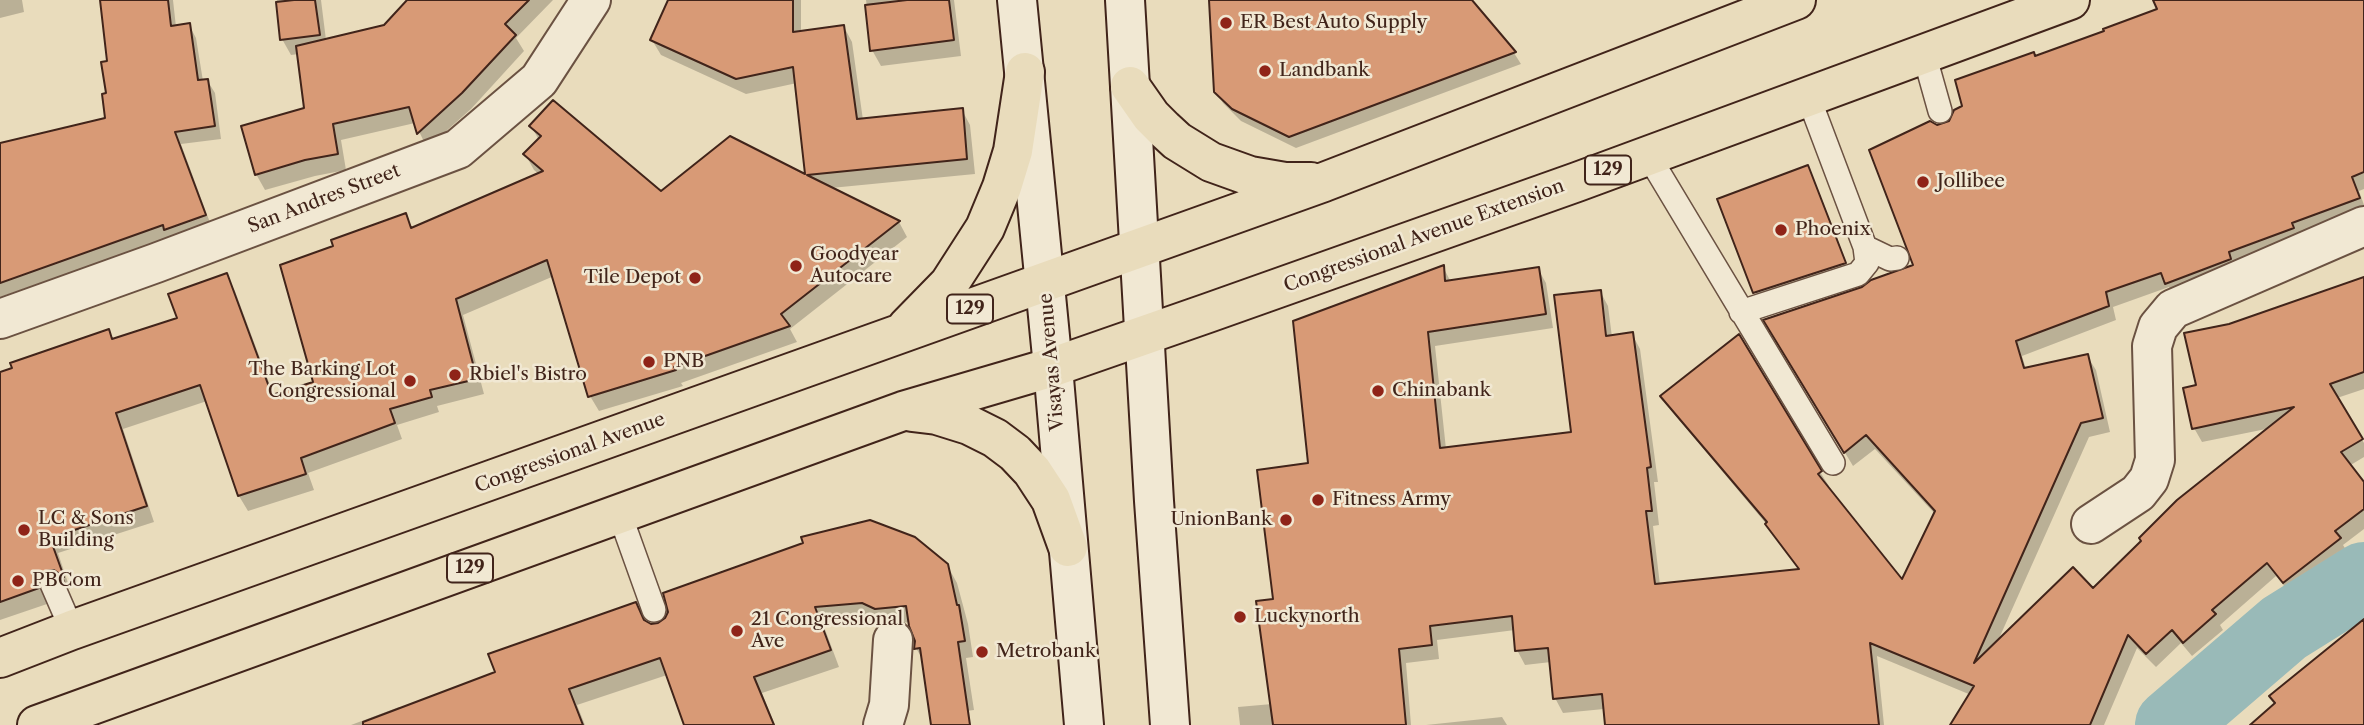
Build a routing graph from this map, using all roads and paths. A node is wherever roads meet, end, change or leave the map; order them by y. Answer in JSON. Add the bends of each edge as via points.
{"nodes":[{"id":1,"x":592,"y":0,"type":"edge"},
{"id":2,"x":1017,"y":0,"type":"edge"},
{"id":3,"x":1125,"y":0,"type":"edge"},
{"id":4,"x":2070,"y":0,"type":"edge"},
{"id":5,"x":1788,"y":1,"type":"edge"},
{"id":6,"x":1924,"y":54,"type":"junction"},
{"id":7,"x":1025,"y":72,"type":"junction"},
{"id":8,"x":1130,"y":86,"type":"junction"},
{"id":9,"x":1808,"y":96,"type":"junction"},
{"id":10,"x":1940,"y":111,"type":"dead end"},
{"id":11,"x":1648,"y":155,"type":"junction"},
{"id":12,"x":1324,"y":182,"type":"junction"},
{"id":13,"x":2364,"y":226,"type":"edge"},
{"id":14,"x":1140,"y":247,"type":"junction"},
{"id":15,"x":1865,"y":247,"type":"junction"},
{"id":16,"x":1897,"y":258,"type":"dead end"},
{"id":17,"x":1045,"y":282,"type":"junction"},
{"id":18,"x":1741,"y":312,"type":"junction"},
{"id":19,"x":0,"y":319,"type":"edge"},
{"id":20,"x":1144,"y":335,"type":"junction"},
{"id":21,"x":894,"y":337,"type":"junction"},
{"id":22,"x":1053,"y":367,"type":"junction"},
{"id":23,"x":903,"y":411,"type":"junction"},
{"id":24,"x":1833,"y":463,"type":"dead end"},
{"id":25,"x":620,"y":515,"type":"junction"},
{"id":26,"x":2091,"y":524,"type":"dead end"},
{"id":27,"x":1068,"y":547,"type":"junction"},
{"id":28,"x":52,"y":584,"type":"dead end"},
{"id":29,"x":654,"y":610,"type":"dead end"},
{"id":30,"x":72,"y":630,"type":"junction"},
{"id":31,"x":893,"y":640,"type":"dead end"},
{"id":32,"x":0,"y":658,"type":"edge"},
{"id":33,"x":37,"y":725,"type":"edge"},
{"id":34,"x":883,"y":725,"type":"edge"},
{"id":35,"x":1084,"y":725,"type":"edge"},
{"id":36,"x":1170,"y":725,"type":"edge"}],
"edges":[{"from":1,"to":19,"type":"main road","name":"San Andres Street","via":[[539,80],[458,149]]},
{"from":2,"to":7,"type":"main road","name":"Visayas Avenue"},
{"from":3,"to":8,"type":"main road"},
{"from":4,"to":6,"type":"main road","name":"Congressional Avenue Extension","number":"129"},
{"from":5,"to":12,"type":"main road","number":"129"},
{"from":6,"to":9,"type":"main road","name":"Congressional Avenue Extension","number":"129"},
{"from":6,"to":10,"type":"lane"},
{"from":7,"to":17,"type":"main road","name":"Visayas Avenue"},
{"from":7,"to":21,"type":"main road","via":[[1013,151],[985,228],[949,284]]},
{"from":8,"to":12,"type":"main road","via":[[1151,116],[1177,141],[1211,162],[1267,179]]},
{"from":8,"to":14,"type":"main road"},
{"from":9,"to":11,"type":"main road","name":"Congressional Avenue Extension","number":"129"},
{"from":9,"to":15,"type":"lane"},
{"from":11,"to":18,"type":"lane"},
{"from":11,"to":20,"type":"main road","name":"Congressional Avenue Extension","number":"129"},
{"from":12,"to":14,"type":"main road","number":"129"},
{"from":13,"to":26,"type":"main road","via":[[2173,309],[2158,327],[2152,346],[2155,460],[2149,479],[2138,493]]},
{"from":14,"to":17,"type":"main road","name":"Congressional Avenue","number":"129"},
{"from":14,"to":20,"type":"main road"},
{"from":15,"to":16,"type":"lane"},
{"from":15,"to":18,"type":"lane","via":[[1867,263],[1858,274]]},
{"from":17,"to":21,"type":"main road","name":"Congressional Avenue","number":"129"},
{"from":17,"to":22,"type":"main road","name":"Visayas Avenue"},
{"from":18,"to":24,"type":"lane"},
{"from":20,"to":22,"type":"main road","name":"Congressional Avenue Extension","number":"129"},
{"from":20,"to":36,"type":"main road"},
{"from":21,"to":30,"type":"main road","name":"Congressional Avenue","number":"129"},
{"from":22,"to":23,"type":"main road","number":"129"},
{"from":22,"to":27,"type":"main road","name":"Visayas Avenue"},
{"from":23,"to":25,"type":"main road","number":"129"},
{"from":23,"to":27,"type":"main road","via":[[954,420],[1006,446],[1043,486]]},
{"from":25,"to":29,"type":"lane"},
{"from":25,"to":33,"type":"main road","number":"129"},
{"from":27,"to":35,"type":"main road","name":"Visayas Avenue"},
{"from":28,"to":30,"type":"lane"},
{"from":30,"to":32,"type":"main road","name":"Congressional Avenue","number":"129"},
{"from":31,"to":34,"type":"main road","via":[[889,705]]}]}
